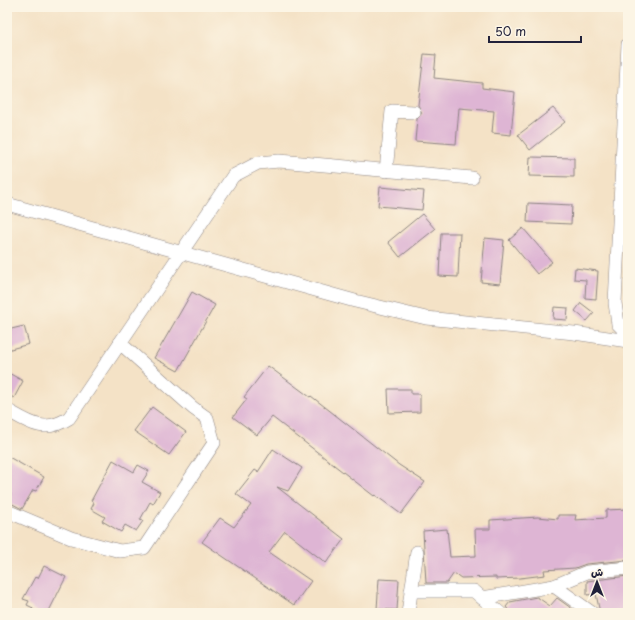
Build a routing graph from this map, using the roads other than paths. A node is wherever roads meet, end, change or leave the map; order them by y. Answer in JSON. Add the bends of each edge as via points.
{"nodes":[{"id":1,"x":628,"y":44,"type":"edge"},
{"id":2,"x":414,"y":112,"type":"dead end"},
{"id":3,"x":386,"y":171,"type":"junction"},
{"id":4,"x":472,"y":178,"type":"dead end"},
{"id":5,"x":7,"y":204,"type":"edge"},
{"id":6,"x":183,"y":252,"type":"junction"},
{"id":7,"x":628,"y":334,"type":"edge"},
{"id":8,"x":628,"y":341,"type":"edge"},
{"id":9,"x":120,"y":343,"type":"junction"},
{"id":10,"x":7,"y":410,"type":"edge"},
{"id":11,"x":7,"y":511,"type":"edge"},
{"id":12,"x":417,"y":552,"type":"dead end"},
{"id":13,"x":628,"y":568,"type":"edge"},
{"id":14,"x":554,"y":586,"type":"junction"},
{"id":15,"x":411,"y":591,"type":"junction"},
{"id":16,"x":482,"y":598,"type":"junction"},
{"id":17,"x":408,"y":613,"type":"edge"},
{"id":18,"x":500,"y":613,"type":"edge"},
{"id":19,"x":592,"y":613,"type":"edge"}],
"edges":[{"from":1,"to":7,"type":"street","via":[[615,303],[618,324]]},
{"from":2,"to":3,"type":"street","via":[[392,111]]},
{"from":3,"to":4,"type":"street"},
{"from":3,"to":6,"type":"street","via":[[279,161],[258,164],[233,176]]},
{"from":5,"to":6,"type":"street"},
{"from":6,"to":8,"type":"street","via":[[355,301],[426,318]]},
{"from":6,"to":9,"type":"street"},
{"from":9,"to":10,"type":"street","via":[[69,418],[56,426],[33,425]]},
{"from":9,"to":11,"type":"street","via":[[207,418],[214,443],[144,548],[120,552],[71,538]]},
{"from":12,"to":15,"type":"street"},
{"from":13,"to":14,"type":"street","via":[[587,572]]},
{"from":14,"to":16,"type":"street"},
{"from":14,"to":19,"type":"street"},
{"from":15,"to":16,"type":"street","via":[[474,591]]},
{"from":15,"to":17,"type":"street"},
{"from":16,"to":18,"type":"street"}]}
